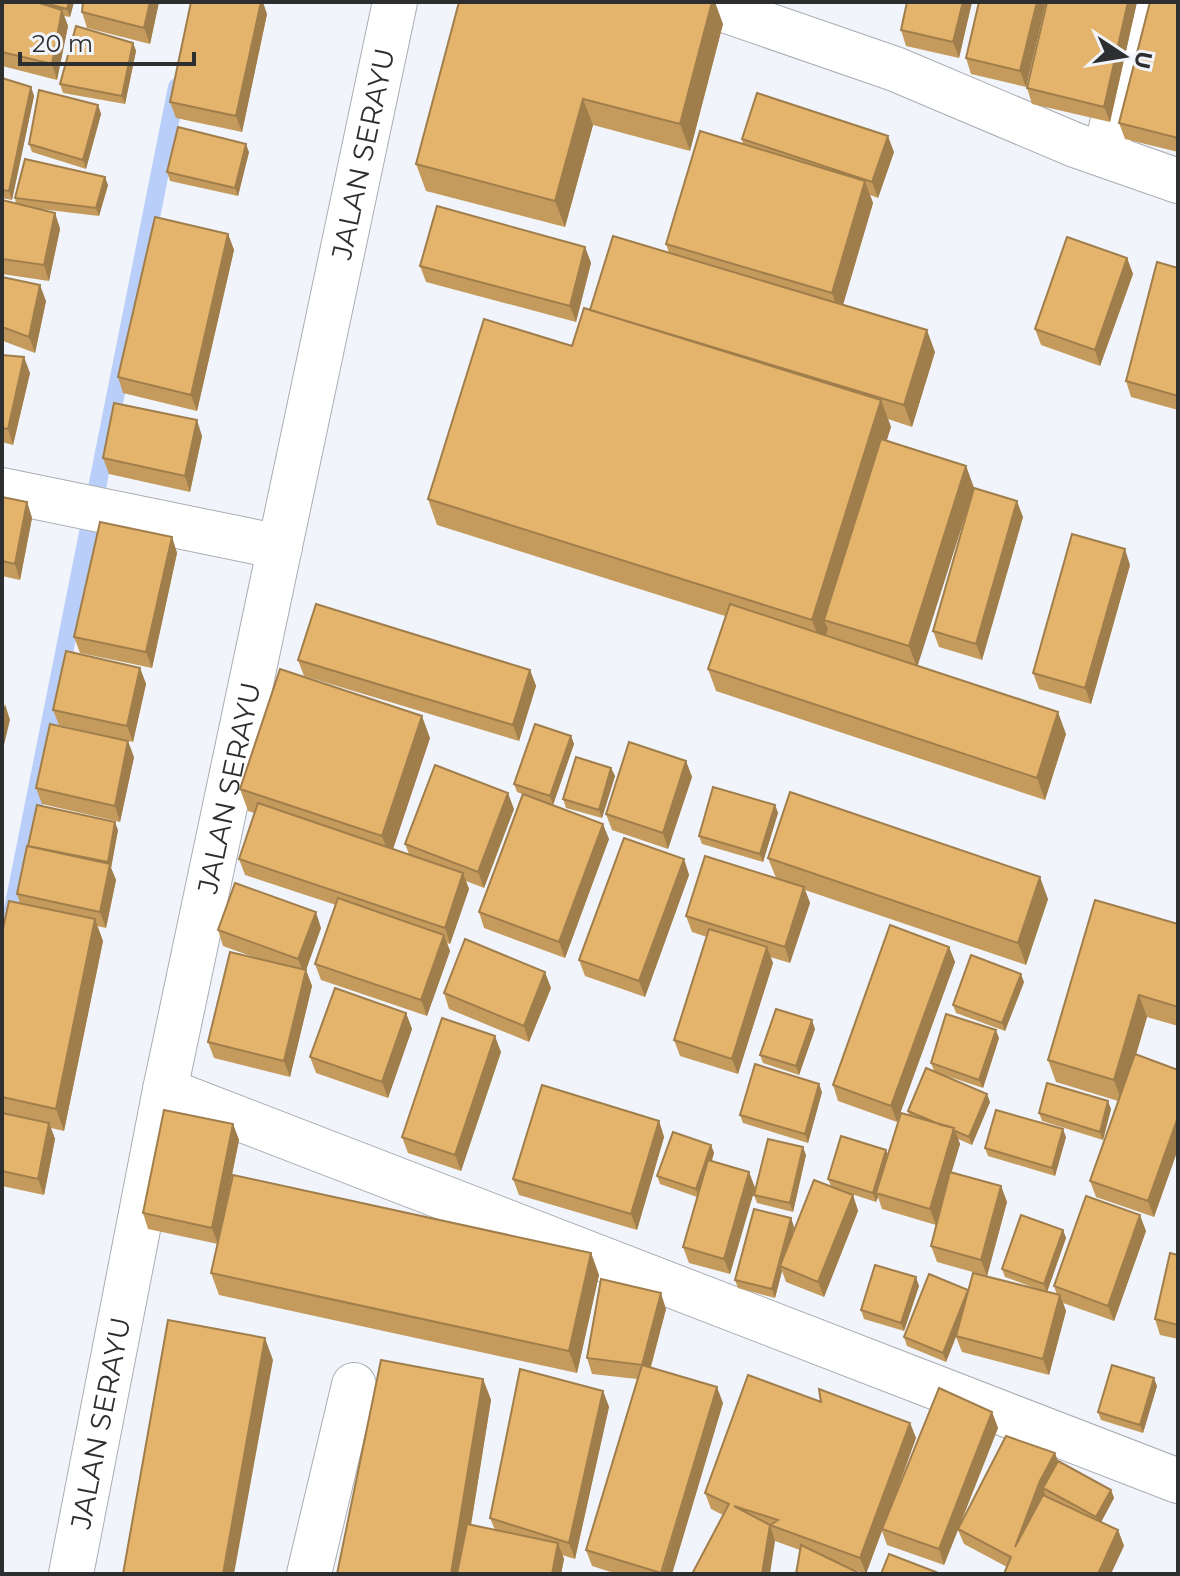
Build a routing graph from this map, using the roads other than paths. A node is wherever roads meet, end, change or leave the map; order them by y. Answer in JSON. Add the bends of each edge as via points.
{"nodes":[{"id":1,"x":395,"y":2,"type":"edge"},
{"id":2,"x":701,"y":2,"type":"edge"},
{"id":3,"x":1140,"y":2,"type":"edge"},
{"id":4,"x":1105,"y":155,"type":"junction"},
{"id":5,"x":1178,"y":181,"type":"edge"},
{"id":6,"x":2,"y":490,"type":"edge"},
{"id":7,"x":280,"y":547,"type":"junction"},
{"id":8,"x":165,"y":1090,"type":"junction"},
{"id":9,"x":354,"y":1385,"type":"dead end"},
{"id":10,"x":1178,"y":1481,"type":"edge"},
{"id":11,"x":71,"y":1574,"type":"edge"},
{"id":12,"x":309,"y":1574,"type":"edge"}],
"edges":[{"from":1,"to":7,"type":"street","name":"JALAN SERAYU"},
{"from":2,"to":4,"type":"street","via":[[900,49]]},
{"from":3,"to":4,"type":"street"},
{"from":4,"to":5,"type":"street"},
{"from":6,"to":7,"type":"street"},
{"from":7,"to":8,"type":"street","name":"JALAN SERAYU"},
{"from":8,"to":10,"type":"street"},
{"from":8,"to":11,"type":"street","name":"JALAN SERAYU"},
{"from":9,"to":12,"type":"street"}]}
